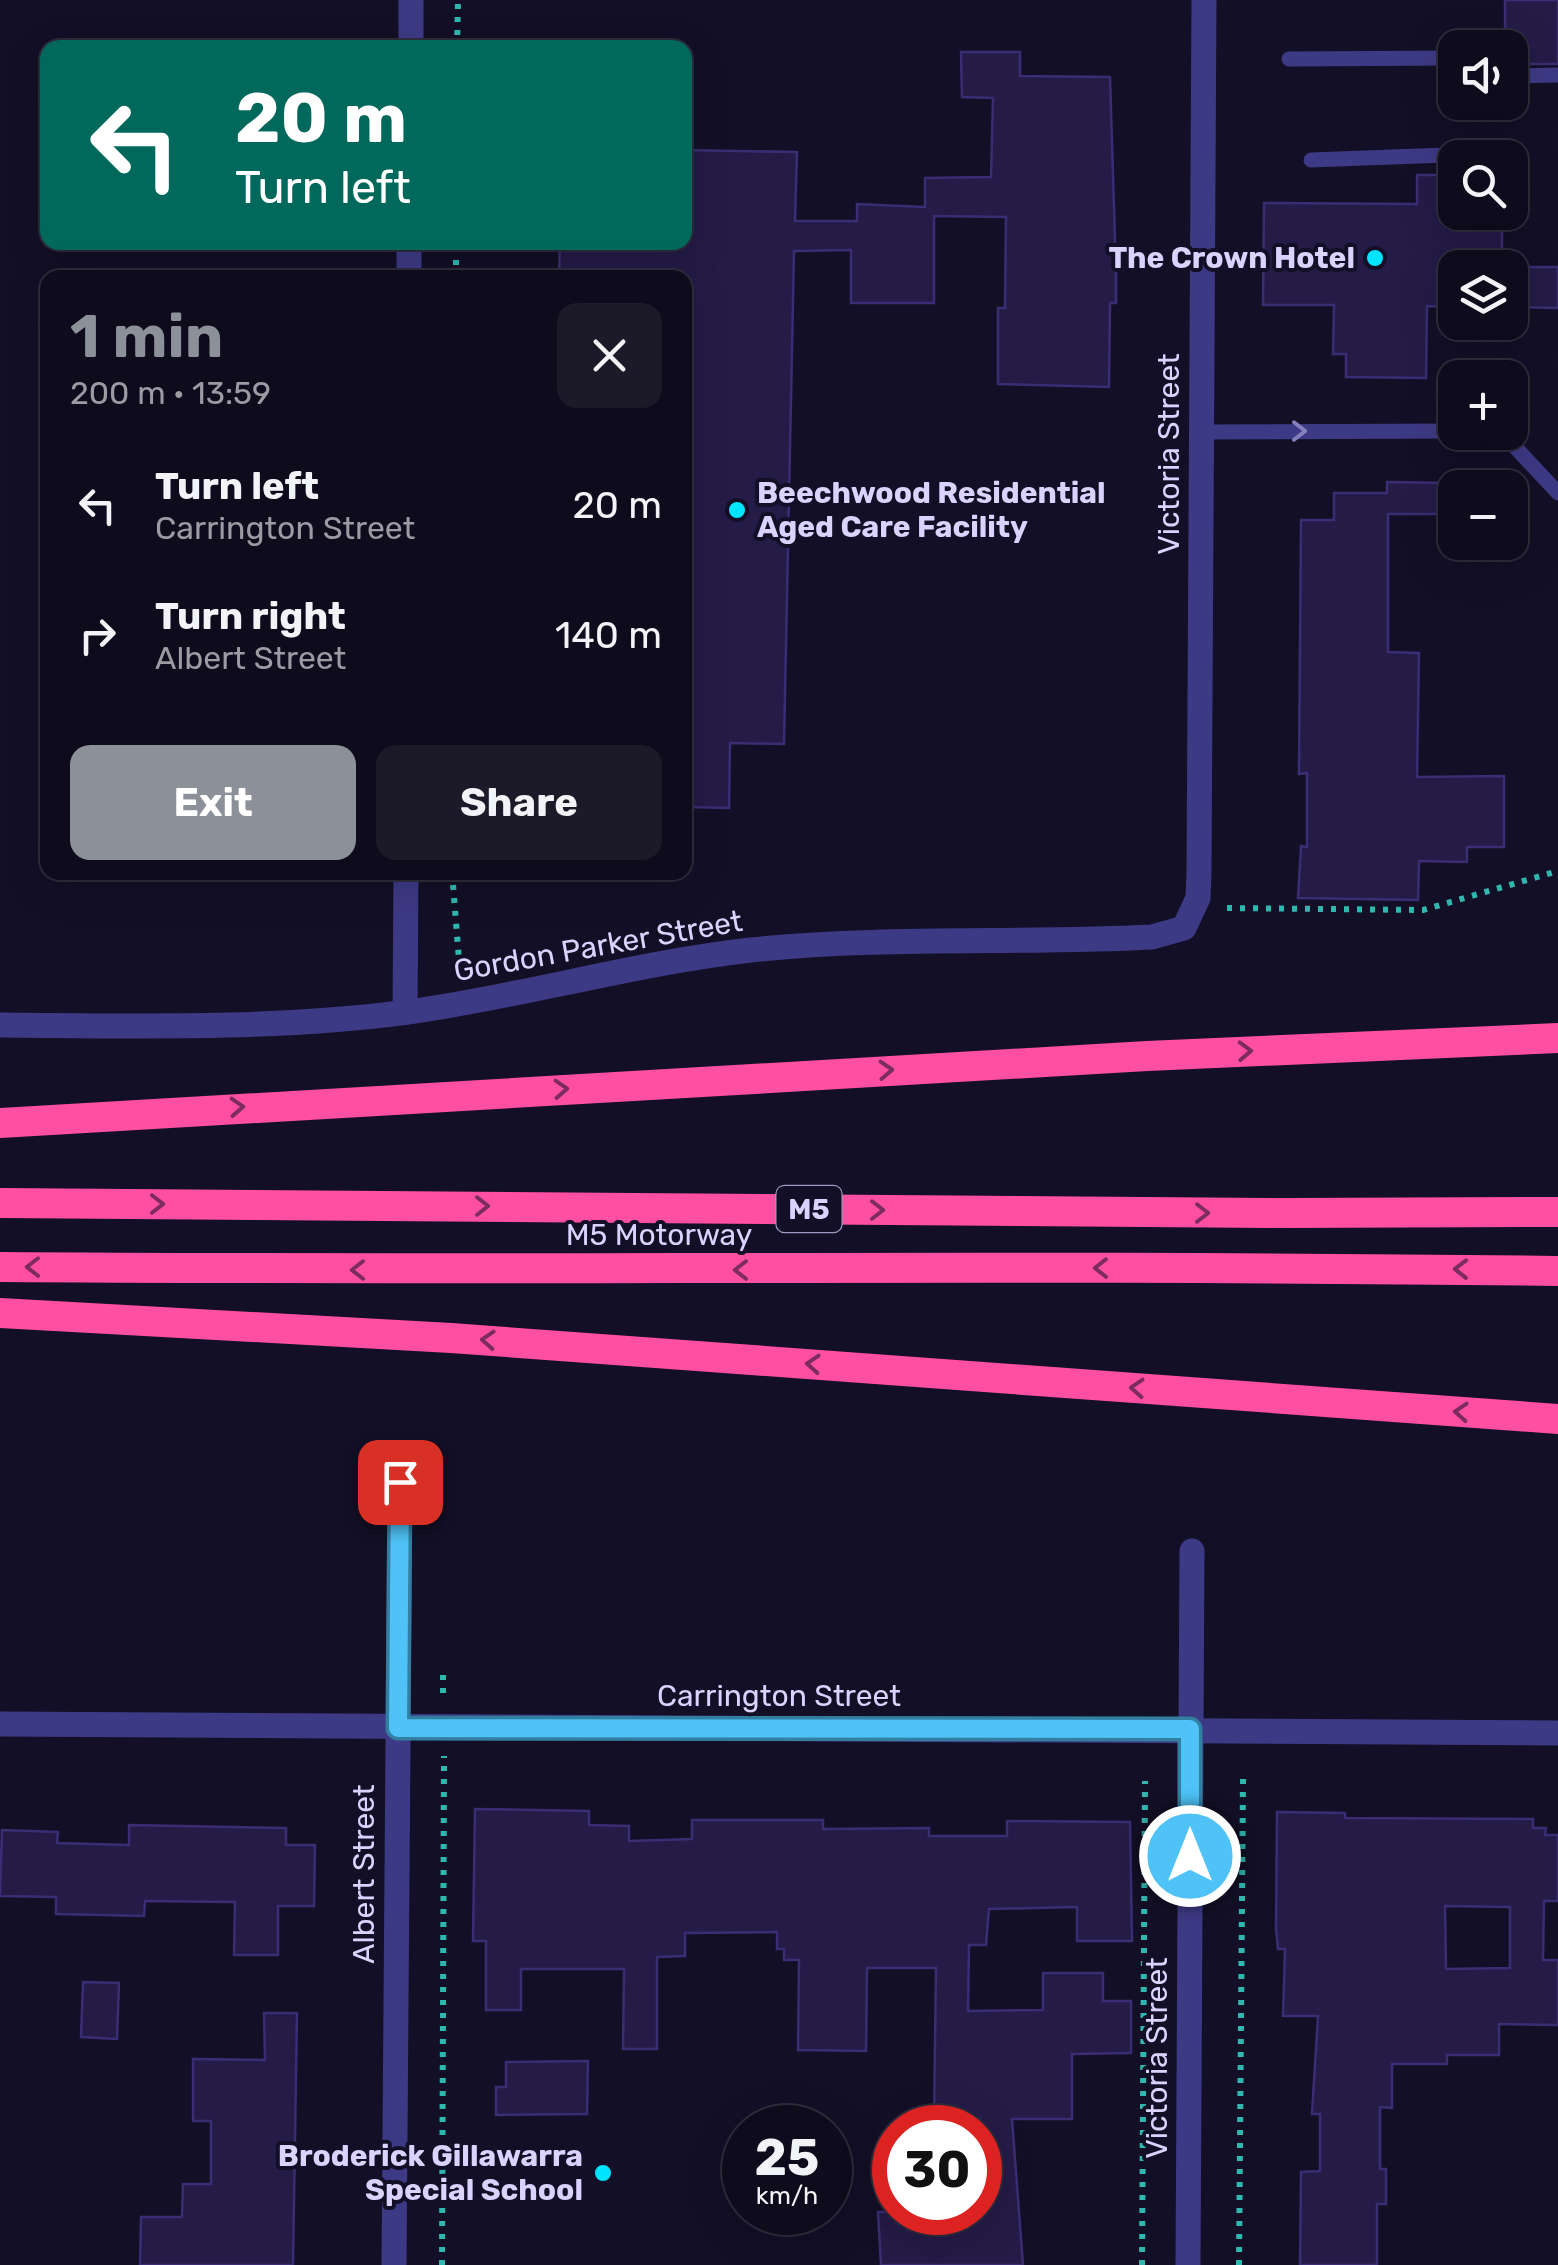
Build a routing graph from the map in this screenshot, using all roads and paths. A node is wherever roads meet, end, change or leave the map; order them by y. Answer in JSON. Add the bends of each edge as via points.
{"nodes":[{"id":1,"x":411,"y":0,"type":"edge"},
{"id":2,"x":458,"y":0,"type":"edge"},
{"id":3,"x":1204,"y":0,"type":"edge"},
{"id":4,"x":411,"y":40,"type":"edge"},
{"id":5,"x":457,"y":40,"type":"edge"},
{"id":6,"x":1438,"y":58,"type":"edge"},
{"id":7,"x":1289,"y":59,"type":"dead end"},
{"id":8,"x":1528,"y":76,"type":"edge"},
{"id":9,"x":1558,"y":76,"type":"edge"},
{"id":10,"x":1438,"y":155,"type":"edge"},
{"id":11,"x":1311,"y":160,"type":"dead end"},
{"id":12,"x":1438,"y":431,"type":"edge"},
{"id":13,"x":1202,"y":432,"type":"junction"},
{"id":14,"x":1518,"y":450,"type":"edge"},
{"id":15,"x":1558,"y":493,"type":"edge"},
{"id":16,"x":1558,"y":870,"type":"edge"},
{"id":17,"x":406,"y":880,"type":"edge"},
{"id":18,"x":453,"y":880,"type":"edge"},
{"id":19,"x":1195,"y":908,"type":"junction"},
{"id":20,"x":459,"y":960,"type":"dead end"},
{"id":21,"x":405,"y":1012,"type":"junction"},
{"id":22,"x":0,"y":1026,"type":"edge"},
{"id":23,"x":1558,"y":1038,"type":"edge"},
{"id":24,"x":0,"y":1123,"type":"edge"},
{"id":25,"x":0,"y":1203,"type":"edge"},
{"id":26,"x":1558,"y":1212,"type":"edge"},
{"id":27,"x":0,"y":1267,"type":"edge"},
{"id":28,"x":1558,"y":1271,"type":"edge"},
{"id":29,"x":0,"y":1313,"type":"edge"},
{"id":30,"x":1558,"y":1419,"type":"edge"},
{"id":31,"x":400,"y":1482,"type":"dead end"},
{"id":32,"x":1192,"y":1551,"type":"dead end"},
{"id":33,"x":443,"y":1675,"type":"dead end"},
{"id":34,"x":0,"y":1724,"type":"edge"},
{"id":35,"x":398,"y":1728,"type":"junction"},
{"id":36,"x":444,"y":1728,"type":"junction"},
{"id":37,"x":1190,"y":1729,"type":"junction"},
{"id":38,"x":1558,"y":1732,"type":"edge"},
{"id":39,"x":1242,"y":1779,"type":"dead end"},
{"id":40,"x":1145,"y":1781,"type":"dead end"},
{"id":41,"x":394,"y":2265,"type":"edge"},
{"id":42,"x":442,"y":2265,"type":"edge"},
{"id":43,"x":1142,"y":2265,"type":"edge"},
{"id":44,"x":1188,"y":2265,"type":"edge"},
{"id":45,"x":1240,"y":2265,"type":"edge"}],
"edges":[{"from":1,"to":4,"type":"street"},
{"from":2,"to":5,"type":"path"},
{"from":3,"to":13,"type":"street","name":"Victoria Street"},
{"from":6,"to":7,"type":"lane"},
{"from":8,"to":9,"type":"lane"},
{"from":10,"to":11,"type":"lane"},
{"from":13,"to":12,"type":"lane","one_way":true},
{"from":13,"to":19,"type":"street","name":"Victoria Street"},
{"from":14,"to":15,"type":"lane"},
{"from":16,"to":19,"type":"path","via":[[1423,910]]},
{"from":17,"to":21,"type":"street"},
{"from":18,"to":20,"type":"path"},
{"from":19,"to":21,"type":"street","name":"Gordon Parker Street","via":[[1184,928],[1152,937],[798,946],[692,958]]},
{"from":21,"to":22,"type":"street","name":"Gordon Parker Street","via":[[265,1025]]},
{"from":24,"to":23,"type":"highway","one_way":true},
{"from":25,"to":26,"type":"highway","name":"M5 Motorway","number":"M5","one_way":true},
{"from":28,"to":27,"type":"highway","name":"M5 Motorway","number":"M5","one_way":true},
{"from":30,"to":29,"type":"highway","one_way":true,"via":[[451,1338]]},
{"from":31,"to":35,"type":"street","name":"Albert Street"},
{"from":32,"to":37,"type":"street","name":"Victoria Street"},
{"from":33,"to":36,"type":"path"},
{"from":34,"to":35,"type":"street","name":"Carrington Street"},
{"from":35,"to":36,"type":"street","name":"Carrington Street"},
{"from":35,"to":41,"type":"street","name":"Albert Street"},
{"from":36,"to":37,"type":"street","name":"Carrington Street"},
{"from":36,"to":42,"type":"path"},
{"from":37,"to":38,"type":"street","name":"Carrington Street"},
{"from":37,"to":44,"type":"street","name":"Victoria Street"},
{"from":39,"to":45,"type":"path"},
{"from":40,"to":43,"type":"path"}]}
